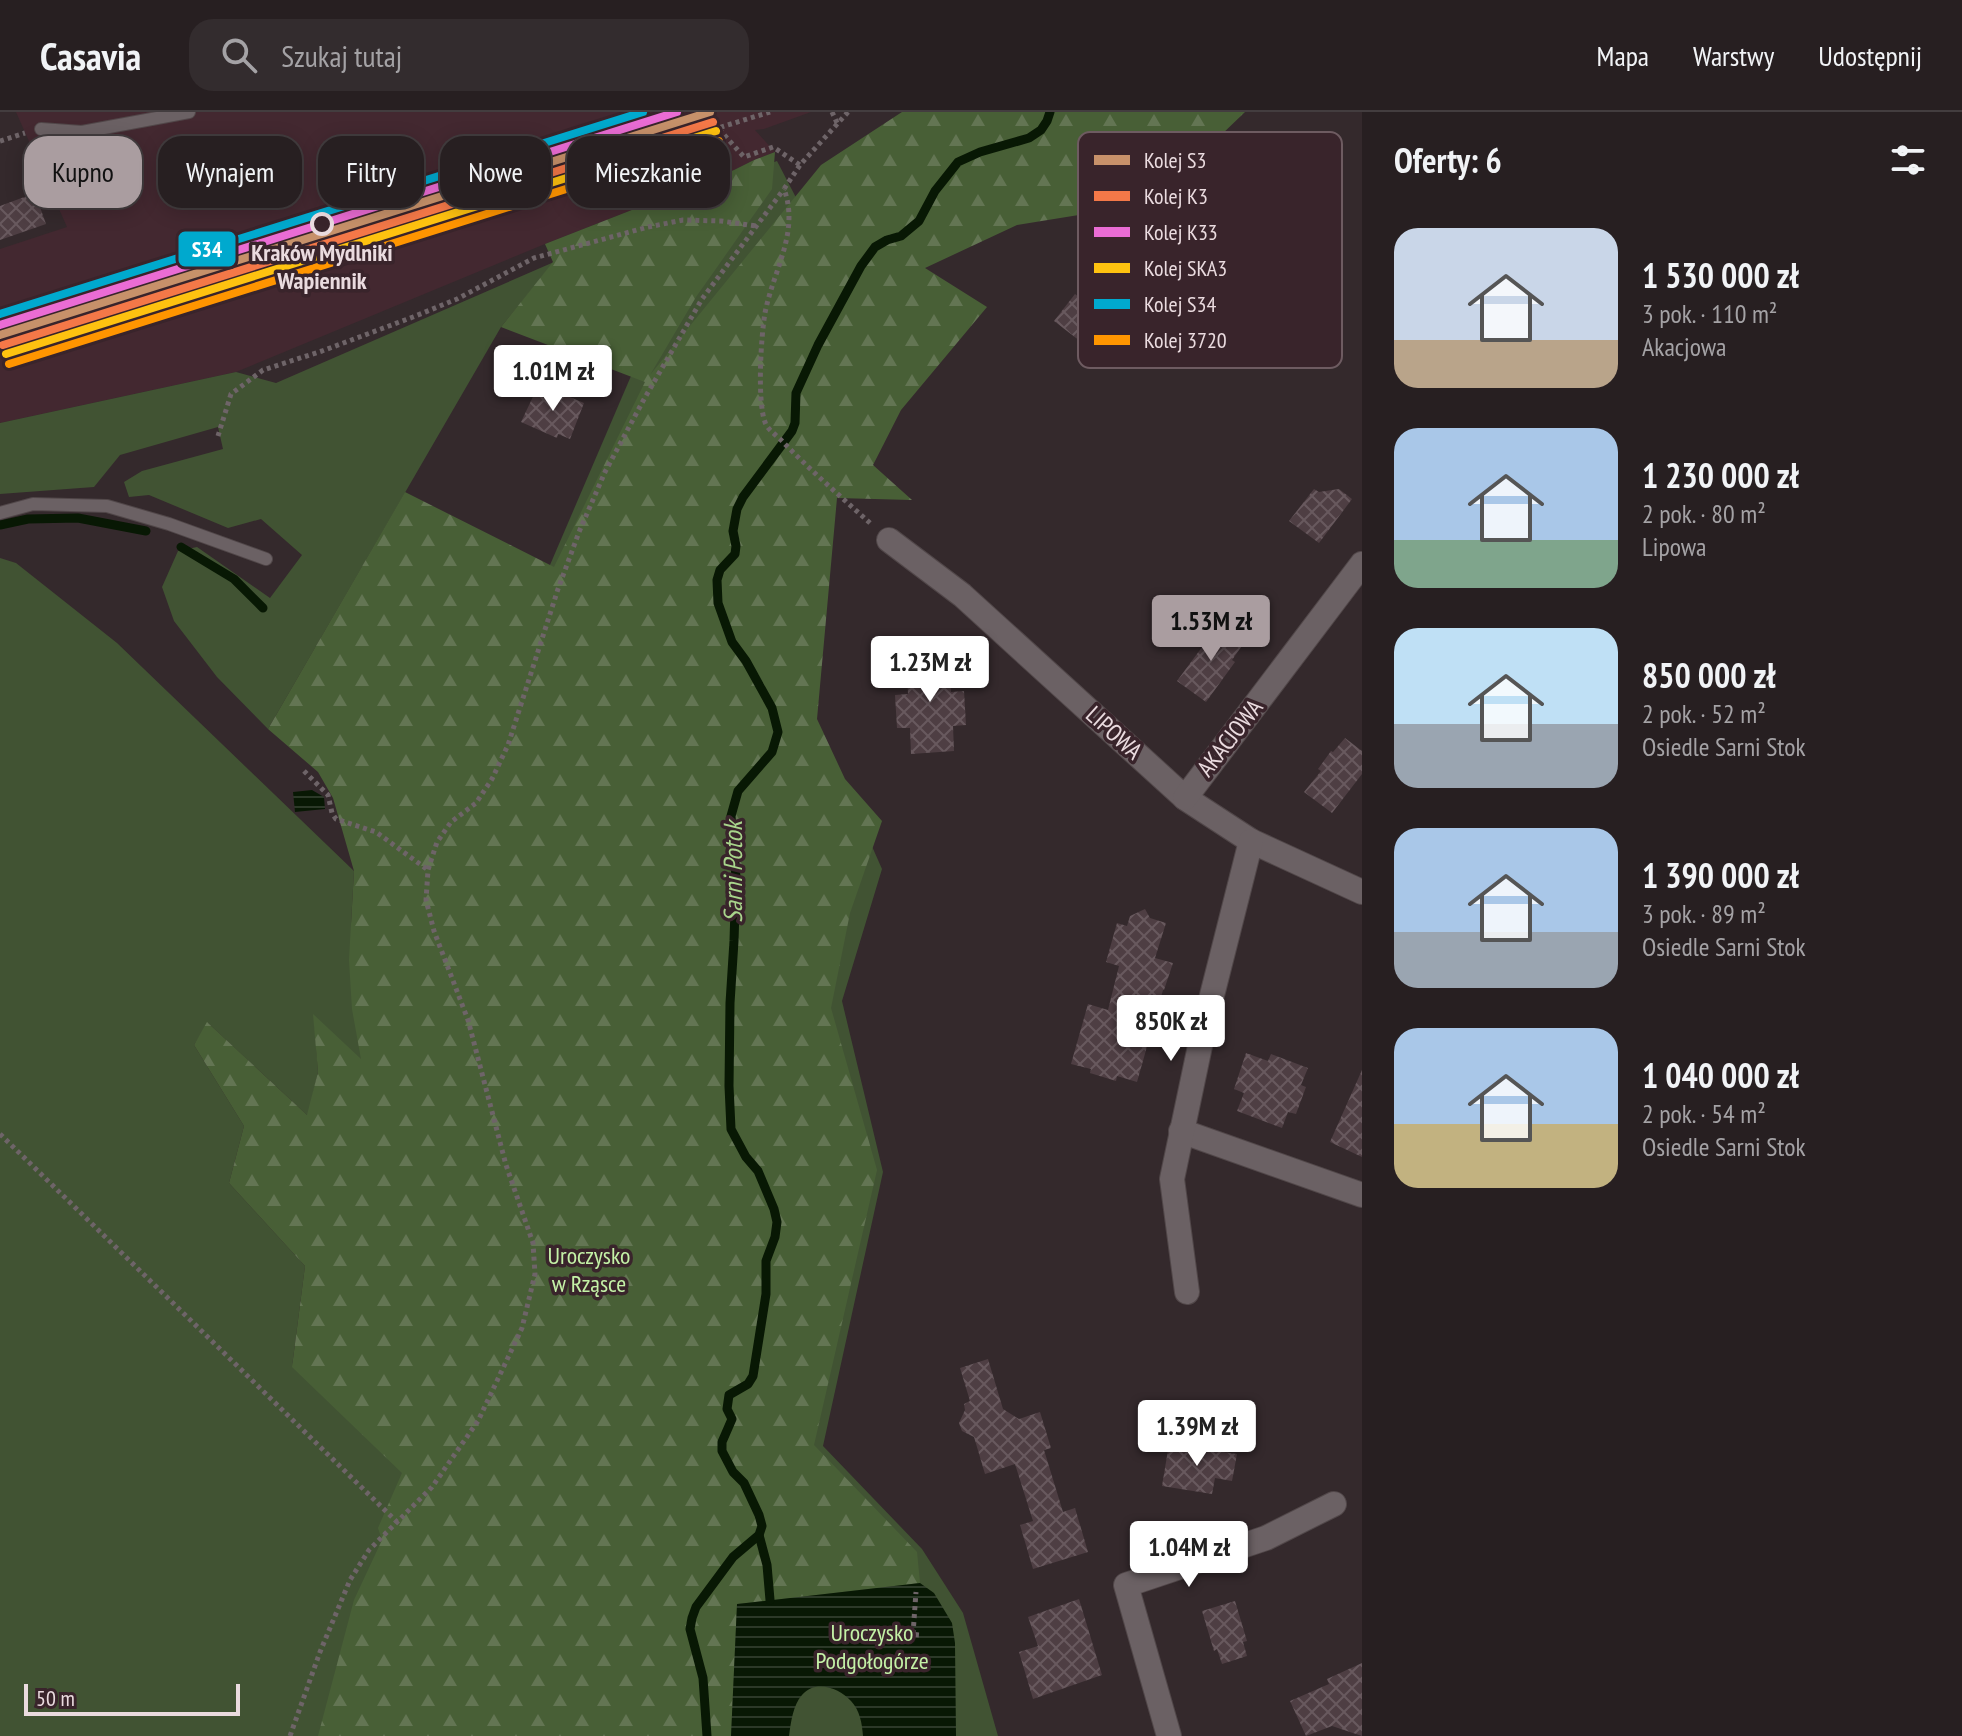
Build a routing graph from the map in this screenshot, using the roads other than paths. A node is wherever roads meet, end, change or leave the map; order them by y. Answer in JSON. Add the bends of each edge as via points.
{"nodes":[{"id":1,"x":189,"y":112,"type":"edge"},
{"id":2,"x":41,"y":129,"type":"dead end"},
{"id":3,"x":0,"y":513,"type":"edge"},
{"id":4,"x":889,"y":540,"type":"road end"},
{"id":5,"x":266,"y":559,"type":"dead end"},
{"id":6,"x":1362,"y":564,"type":"edge"},
{"id":7,"x":1185,"y":798,"type":"junction"},
{"id":8,"x":1251,"y":841,"type":"junction"},
{"id":9,"x":1362,"y":892,"type":"edge"},
{"id":10,"x":1181,"y":1131,"type":"junction"},
{"id":11,"x":1362,"y":1195,"type":"edge"},
{"id":12,"x":1187,"y":1292,"type":"dead end"},
{"id":13,"x":1334,"y":1504,"type":"dead end"},
{"id":14,"x":1169,"y":1736,"type":"edge"}],
"edges":[{"from":1,"to":2,"type":"lane","via":[[82,132]]},
{"from":3,"to":5,"type":"lane","via":[[33,504],[107,506]]},
{"from":4,"to":7,"type":"street","name":"LIPOWA","via":[[962,595]]},
{"from":6,"to":7,"type":"street","name":"AKACJOWA"},
{"from":7,"to":8,"type":"street","name":"LIPOWA"},
{"from":8,"to":9,"type":"street","name":"LIPOWA"},
{"from":8,"to":10,"type":"street"},
{"from":10,"to":11,"type":"street"},
{"from":10,"to":12,"type":"street","via":[[1172,1179]]},
{"from":13,"to":14,"type":"street","via":[[1266,1538],[1126,1585]]}]}
